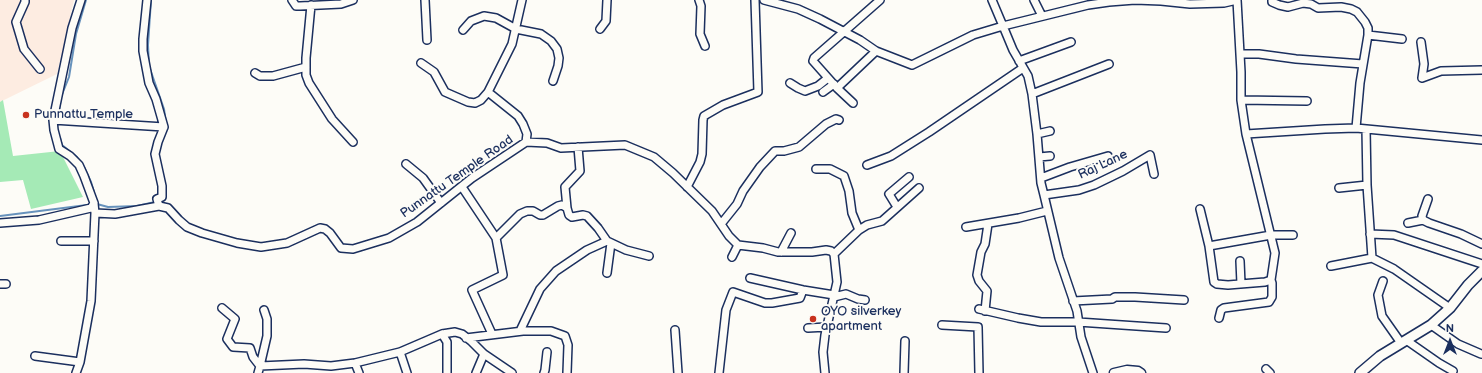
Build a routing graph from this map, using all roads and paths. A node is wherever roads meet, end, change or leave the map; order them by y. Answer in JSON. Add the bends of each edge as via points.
{"nodes":[{"id":1,"x":24,"y":0,"type":"edge"},
{"id":2,"x":81,"y":0,"type":"edge"},
{"id":3,"x":147,"y":0,"type":"edge"},
{"id":4,"x":292,"y":0,"type":"edge"},
{"id":5,"x":350,"y":0,"type":"edge"},
{"id":6,"x":425,"y":0,"type":"edge"},
{"id":7,"x":522,"y":0,"type":"edge"},
{"id":8,"x":608,"y":0,"type":"edge"},
{"id":9,"x":698,"y":0,"type":"edge"},
{"id":10,"x":755,"y":0,"type":"edge"},
{"id":11,"x":764,"y":0,"type":"edge"},
{"id":12,"x":880,"y":0,"type":"edge"},
{"id":13,"x":992,"y":0,"type":"edge"},
{"id":14,"x":1034,"y":0,"type":"edge"},
{"id":15,"x":1135,"y":0,"type":"edge"},
{"id":16,"x":1237,"y":0,"type":"edge"},
{"id":17,"x":1272,"y":0,"type":"edge"},
{"id":18,"x":320,"y":2,"type":"edge"},
{"id":19,"x":778,"y":2,"type":"edge"},
{"id":20,"x":1180,"y":2,"type":"edge"},
{"id":21,"x":311,"y":5,"type":"junction"},
{"id":22,"x":1042,"y":16,"type":"junction"},
{"id":23,"x":1003,"y":26,"type":"junction"},
{"id":24,"x":516,"y":29,"type":"junction"},
{"id":25,"x":600,"y":29,"type":"dead end"},
{"id":26,"x":463,"y":30,"type":"dead end"},
{"id":27,"x":845,"y":32,"type":"junction"},
{"id":28,"x":1368,"y":35,"type":"junction"},
{"id":29,"x":1402,"y":39,"type":"dead end"},
{"id":30,"x":427,"y":40,"type":"dead end"},
{"id":31,"x":1071,"y":42,"type":"dead end"},
{"id":32,"x":1421,"y":42,"type":"dead end"},
{"id":33,"x":705,"y":46,"type":"dead end"},
{"id":34,"x":876,"y":51,"type":"junction"},
{"id":35,"x":1240,"y":54,"type":"junction"},
{"id":36,"x":1019,"y":61,"type":"junction"},
{"id":37,"x":421,"y":63,"type":"dead end"},
{"id":38,"x":1109,"y":64,"type":"dead end"},
{"id":39,"x":1363,"y":64,"type":"junction"},
{"id":40,"x":306,"y":68,"type":"junction"},
{"id":41,"x":1023,"y":68,"type":"junction"},
{"id":42,"x":40,"y":69,"type":"dead end"},
{"id":43,"x":1482,"y":70,"type":"edge"},
{"id":44,"x":256,"y":73,"type":"dead end"},
{"id":45,"x":828,"y":78,"type":"junction"},
{"id":46,"x":553,"y":81,"type":"dead end"},
{"id":47,"x":790,"y":83,"type":"dead end"},
{"id":48,"x":835,"y":86,"type":"junction"},
{"id":49,"x":488,"y":92,"type":"junction"},
{"id":50,"x":824,"y":92,"type":"dead end"},
{"id":51,"x":1032,"y":94,"type":"junction"},
{"id":52,"x":1241,"y":100,"type":"junction"},
{"id":53,"x":1307,"y":101,"type":"dead end"},
{"id":54,"x":853,"y":102,"type":"dead end"},
{"id":55,"x":54,"y":120,"type":"junction"},
{"id":56,"x":839,"y":120,"type":"dead end"},
{"id":57,"x":164,"y":127,"type":"junction"},
{"id":58,"x":1356,"y":128,"type":"junction"},
{"id":59,"x":1366,"y":129,"type":"junction"},
{"id":60,"x":1050,"y":130,"type":"dead end"},
{"id":61,"x":1037,"y":134,"type":"junction"},
{"id":62,"x":1246,"y":134,"type":"junction"},
{"id":63,"x":1482,"y":140,"type":"edge"},
{"id":64,"x":353,"y":142,"type":"dead end"},
{"id":65,"x":526,"y":142,"type":"junction"},
{"id":66,"x":578,"y":148,"type":"junction"},
{"id":67,"x":1050,"y":156,"type":"dead end"},
{"id":68,"x":1108,"y":156,"type":"dead end"},
{"id":69,"x":1039,"y":157,"type":"junction"},
{"id":70,"x":406,"y":164,"type":"dead end"},
{"id":71,"x":867,"y":165,"type":"dead end"},
{"id":72,"x":816,"y":168,"type":"dead end"},
{"id":73,"x":1154,"y":174,"type":"dead end"},
{"id":74,"x":909,"y":177,"type":"dead end"},
{"id":75,"x":1041,"y":178,"type":"junction"},
{"id":76,"x":1367,"y":185,"type":"junction"},
{"id":77,"x":462,"y":187,"type":"junction"},
{"id":78,"x":687,"y":187,"type":"junction"},
{"id":79,"x":919,"y":188,"type":"dead end"},
{"id":80,"x":1339,"y":188,"type":"dead end"},
{"id":81,"x":1044,"y":195,"type":"junction"},
{"id":82,"x":1428,"y":199,"type":"dead end"},
{"id":83,"x":441,"y":203,"type":"junction"},
{"id":84,"x":94,"y":204,"type":"junction"},
{"id":85,"x":156,"y":204,"type":"junction"},
{"id":86,"x":897,"y":207,"type":"junction"},
{"id":87,"x":567,"y":208,"type":"junction"},
{"id":88,"x":1200,"y":209,"type":"dead end"},
{"id":89,"x":1047,"y":211,"type":"junction"},
{"id":90,"x":95,"y":212,"type":"junction"},
{"id":91,"x":1423,"y":220,"type":"junction"},
{"id":92,"x":0,"y":223,"type":"edge"},
{"id":93,"x":1408,"y":223,"type":"dead end"},
{"id":94,"x":721,"y":224,"type":"junction"},
{"id":95,"x":988,"y":224,"type":"junction"},
{"id":96,"x":966,"y":228,"type":"dead end"},
{"id":97,"x":859,"y":230,"type":"junction"},
{"id":98,"x":791,"y":233,"type":"dead end"},
{"id":99,"x":1370,"y":234,"type":"junction"},
{"id":100,"x":1271,"y":235,"type":"junction"},
{"id":101,"x":1293,"y":236,"type":"dead end"},
{"id":102,"x":496,"y":238,"type":"junction"},
{"id":103,"x":61,"y":241,"type":"dead end"},
{"id":104,"x":94,"y":241,"type":"junction"},
{"id":105,"x":609,"y":242,"type":"junction"},
{"id":106,"x":1482,"y":244,"type":"edge"},
{"id":107,"x":738,"y":245,"type":"junction"},
{"id":108,"x":1209,"y":246,"type":"junction"},
{"id":109,"x":781,"y":252,"type":"junction"},
{"id":110,"x":834,"y":254,"type":"junction"},
{"id":111,"x":649,"y":256,"type":"dead end"},
{"id":112,"x":732,"y":257,"type":"dead end"},
{"id":113,"x":1372,"y":258,"type":"junction"},
{"id":114,"x":1240,"y":261,"type":"dead end"},
{"id":115,"x":1482,"y":264,"type":"edge"},
{"id":116,"x":1332,"y":266,"type":"dead end"},
{"id":117,"x":1482,"y":271,"type":"edge"},
{"id":118,"x":607,"y":273,"type":"dead end"},
{"id":119,"x":750,"y":278,"type":"dead end"},
{"id":120,"x":1271,"y":280,"type":"junction"},
{"id":121,"x":1383,"y":281,"type":"dead end"},
{"id":122,"x":1241,"y":284,"type":"junction"},
{"id":123,"x":803,"y":290,"type":"junction"},
{"id":124,"x":834,"y":296,"type":"junction"},
{"id":125,"x":865,"y":300,"type":"dead end"},
{"id":126,"x":1184,"y":300,"type":"dead end"},
{"id":127,"x":1073,"y":301,"type":"junction"},
{"id":128,"x":222,"y":308,"type":"dead end"},
{"id":129,"x":1450,"y":308,"type":"junction"},
{"id":130,"x":264,"y":310,"type":"dead end"},
{"id":131,"x":1220,"y":318,"type":"dead end"},
{"id":132,"x":1078,"y":322,"type":"junction"},
{"id":133,"x":942,"y":325,"type":"dead end"},
{"id":134,"x":1431,"y":325,"type":"junction"},
{"id":135,"x":827,"y":327,"type":"junction"},
{"id":136,"x":808,"y":328,"type":"dead end"},
{"id":137,"x":1166,"y":328,"type":"dead end"},
{"id":138,"x":675,"y":330,"type":"dead end"},
{"id":139,"x":520,"y":331,"type":"junction"},
{"id":140,"x":442,"y":334,"type":"junction"},
{"id":141,"x":492,"y":334,"type":"junction"},
{"id":142,"x":466,"y":338,"type":"junction"},
{"id":143,"x":905,"y":341,"type":"dead end"},
{"id":144,"x":1404,"y":342,"type":"junction"},
{"id":145,"x":400,"y":352,"type":"junction"},
{"id":146,"x":547,"y":352,"type":"dead end"},
{"id":147,"x":484,"y":354,"type":"junction"},
{"id":148,"x":1481,"y":354,"type":"dead end"},
{"id":149,"x":35,"y":356,"type":"dead end"},
{"id":150,"x":80,"y":362,"type":"junction"},
{"id":151,"x":355,"y":363,"type":"junction"},
{"id":152,"x":259,"y":370,"type":"edge"},
{"id":153,"x":1453,"y":371,"type":"dead end"},
{"id":154,"x":508,"y":372,"type":"edge"},
{"id":155,"x":76,"y":373,"type":"edge"},
{"id":156,"x":358,"y":373,"type":"edge"},
{"id":157,"x":407,"y":373,"type":"edge"},
{"id":158,"x":446,"y":373,"type":"edge"},
{"id":159,"x":476,"y":373,"type":"edge"},
{"id":160,"x":544,"y":373,"type":"edge"},
{"id":161,"x":568,"y":373,"type":"edge"},
{"id":162,"x":678,"y":373,"type":"edge"},
{"id":163,"x":719,"y":373,"type":"edge"},
{"id":164,"x":825,"y":373,"type":"edge"},
{"id":165,"x":904,"y":373,"type":"edge"},
{"id":166,"x":978,"y":373,"type":"edge"},
{"id":167,"x":1093,"y":373,"type":"edge"},
{"id":168,"x":1114,"y":373,"type":"edge"},
{"id":169,"x":1141,"y":373,"type":"edge"},
{"id":170,"x":1360,"y":373,"type":"edge"}],
"edges":[{"from":1,"to":42,"type":"street","via":[[16,22],[24,49]]},
{"from":2,"to":55,"type":"street","via":[[71,34]]},
{"from":3,"to":57,"type":"street","via":[[143,51],[149,83]]},
{"from":4,"to":21,"type":"street","via":[[296,6]]},
{"from":5,"to":18,"type":"street","via":[[341,4]]},
{"from":6,"to":30,"type":"street"},
{"from":7,"to":24,"type":"street"},
{"from":8,"to":25,"type":"street","via":[[606,21]]},
{"from":9,"to":33,"type":"street","via":[[700,34]]},
{"from":10,"to":78,"type":"street","via":[[758,92],[723,105],[704,116],[702,154]]},
{"from":11,"to":19,"type":"street"},
{"from":12,"to":27,"type":"street"},
{"from":13,"to":23,"type":"street"},
{"from":14,"to":22,"type":"street"},
{"from":15,"to":20,"type":"street"},
{"from":15,"to":22,"type":"street","via":[[1088,5]]},
{"from":16,"to":20,"type":"street","via":[[1224,3]]},
{"from":16,"to":35,"type":"street"},
{"from":17,"to":28,"type":"street","via":[[1288,7],[1303,3],[1318,8],[1351,9],[1365,22]]},
{"from":18,"to":21,"type":"street"},
{"from":19,"to":27,"type":"street"},
{"from":21,"to":40,"type":"street"},
{"from":22,"to":23,"type":"street"},
{"from":23,"to":34,"type":"street","via":[[973,35],[912,65]]},
{"from":23,"to":36,"type":"street"},
{"from":24,"to":26,"type":"street","via":[[496,18],[484,16],[471,21]]},
{"from":24,"to":46,"type":"street","via":[[541,34],[557,49],[558,66]]},
{"from":24,"to":49,"type":"street","via":[[512,44]]},
{"from":27,"to":34,"type":"street"},
{"from":27,"to":45,"type":"street","via":[[814,58],[813,61]]},
{"from":28,"to":29,"type":"street"},
{"from":28,"to":39,"type":"street"},
{"from":31,"to":36,"type":"street"},
{"from":32,"to":43,"type":"street","via":[[1424,64],[1422,78],[1441,71]]},
{"from":34,"to":48,"type":"street"},
{"from":35,"to":39,"type":"street"},
{"from":35,"to":52,"type":"street"},
{"from":36,"to":41,"type":"street"},
{"from":37,"to":49,"type":"street","via":[[434,72],[442,89],[448,94],[475,103]]},
{"from":38,"to":51,"type":"street"},
{"from":39,"to":58,"type":"street"},
{"from":40,"to":44,"type":"street","via":[[272,76],[260,76]]},
{"from":40,"to":64,"type":"street","via":[[309,83],[332,119]]},
{"from":41,"to":51,"type":"street","via":[[1028,76]]},
{"from":41,"to":71,"type":"street","via":[[891,156]]},
{"from":45,"to":47,"type":"street","via":[[818,86],[805,91]]},
{"from":45,"to":48,"type":"street"},
{"from":48,"to":50,"type":"street"},
{"from":48,"to":54,"type":"street"},
{"from":49,"to":65,"type":"street","via":[[518,116],[527,134]]},
{"from":51,"to":61,"type":"street"},
{"from":52,"to":53,"type":"street"},
{"from":52,"to":62,"type":"street"},
{"from":55,"to":57,"type":"street"},
{"from":55,"to":84,"type":"street","via":[[59,149],[79,165]]},
{"from":56,"to":94,"type":"street","via":[[826,124],[799,147],[775,151],[760,167]]},
{"from":57,"to":85,"type":"street","via":[[155,154],[162,186],[162,197]]},
{"from":58,"to":59,"type":"street"},
{"from":58,"to":62,"type":"street"},
{"from":59,"to":63,"type":"street"},
{"from":59,"to":76,"type":"street"},
{"from":60,"to":61,"type":"street"},
{"from":61,"to":69,"type":"street"},
{"from":62,"to":100,"type":"street"},
{"from":65,"to":66,"type":"street","name":"Punnattu Temple Road"},
{"from":65,"to":77,"type":"street","name":"Punnattu Temple Road"},
{"from":66,"to":78,"type":"street","name":"Punnattu Temple Road","via":[[625,145],[654,157]]},
{"from":66,"to":87,"type":"street","via":[[580,171],[565,188]]},
{"from":67,"to":69,"type":"street"},
{"from":68,"to":75,"type":"street"},
{"from":69,"to":75,"type":"street"},
{"from":70,"to":83,"type":"street","via":[[423,178]]},
{"from":72,"to":97,"type":"street","via":[[830,169],[844,176],[852,213]]},
{"from":73,"to":81,"type":"street","name":"Raj Lane","via":[[1150,155],[1094,185]]},
{"from":74,"to":86,"type":"street","via":[[889,194]]},
{"from":75,"to":81,"type":"street"},
{"from":76,"to":80,"type":"street"},
{"from":76,"to":99,"type":"street"},
{"from":77,"to":83,"type":"street","name":"Punnattu Temple Road"},
{"from":77,"to":102,"type":"street"},
{"from":78,"to":94,"type":"street","name":"Punnattu Temple Road","via":[[712,211]]},
{"from":79,"to":86,"type":"street"},
{"from":81,"to":89,"type":"street"},
{"from":82,"to":91,"type":"street"},
{"from":83,"to":85,"type":"street","name":"Punnattu Temple Road","via":[[417,222],[389,238],[346,249],[338,245],[330,233],[320,228],[287,243],[261,247],[237,243],[188,227],[168,208]]},
{"from":84,"to":90,"type":"street"},
{"from":84,"to":92,"type":"street","via":[[91,208],[39,220]]},
{"from":85,"to":90,"type":"street","via":[[115,214]]},
{"from":86,"to":97,"type":"street","via":[[882,221]]},
{"from":87,"to":102,"type":"street","via":[[558,206],[543,215],[527,211],[520,214]]},
{"from":87,"to":105,"type":"street","via":[[572,217],[587,216]]},
{"from":88,"to":108,"type":"street"},
{"from":89,"to":95,"type":"street"},
{"from":89,"to":127,"type":"street"},
{"from":90,"to":104,"type":"street"},
{"from":91,"to":93,"type":"street"},
{"from":91,"to":106,"type":"street"},
{"from":94,"to":107,"type":"street","name":"Punnattu Temple Road"},
{"from":95,"to":96,"type":"street"},
{"from":95,"to":132,"type":"street","via":[[977,275],[987,291],[982,310],[1041,322]]},
{"from":97,"to":110,"type":"street"},
{"from":98,"to":109,"type":"street"},
{"from":99,"to":113,"type":"street"},
{"from":99,"to":115,"type":"street","via":[[1394,235]]},
{"from":100,"to":101,"type":"street"},
{"from":100,"to":108,"type":"street"},
{"from":100,"to":120,"type":"street","via":[[1274,253]]},
{"from":102,"to":141,"type":"street","via":[[503,275],[472,290]]},
{"from":103,"to":104,"type":"street"},
{"from":104,"to":150,"type":"street","via":[[91,301]]},
{"from":105,"to":111,"type":"street"},
{"from":105,"to":118,"type":"street"},
{"from":105,"to":139,"type":"street","via":[[587,250],[556,271],[540,289]]},
{"from":107,"to":109,"type":"street"},
{"from":107,"to":112,"type":"street"},
{"from":108,"to":122,"type":"street","via":[[1214,282]]},
{"from":109,"to":110,"type":"street","via":[[826,250]]},
{"from":110,"to":124,"type":"street","via":[[837,282]]},
{"from":113,"to":116,"type":"street"},
{"from":113,"to":129,"type":"street"},
{"from":114,"to":122,"type":"street"},
{"from":117,"to":129,"type":"main road"},
{"from":119,"to":123,"type":"street"},
{"from":120,"to":122,"type":"street"},
{"from":120,"to":131,"type":"street","via":[[1272,297],[1269,302],[1224,308],[1221,310]]},
{"from":121,"to":144,"type":"street","via":[[1378,295],[1382,316]]},
{"from":123,"to":124,"type":"street"},
{"from":123,"to":163,"type":"street","via":[[800,298],[772,303],[733,292],[726,310]]},
{"from":124,"to":125,"type":"street","via":[[846,294]]},
{"from":124,"to":135,"type":"street"},
{"from":126,"to":127,"type":"street","via":[[1135,296]]},
{"from":127,"to":132,"type":"street"},
{"from":128,"to":152,"type":"street","via":[[235,320],[227,339],[233,347],[250,348]]},
{"from":129,"to":134,"type":"main road"},
{"from":130,"to":152,"type":"street","via":[[267,336]]},
{"from":132,"to":137,"type":"street"},
{"from":132,"to":167,"type":"street"},
{"from":133,"to":166,"type":"street","via":[[978,327]]},
{"from":134,"to":144,"type":"main road"},
{"from":134,"to":148,"type":"street","via":[[1458,344]]},
{"from":135,"to":136,"type":"street"},
{"from":135,"to":164,"type":"street","via":[[823,352]]},
{"from":138,"to":162,"type":"street"},
{"from":139,"to":141,"type":"street"},
{"from":139,"to":161,"type":"street","via":[[550,331],[565,336],[568,344]]},
{"from":140,"to":142,"type":"street","via":[[454,332]]},
{"from":140,"to":145,"type":"street"},
{"from":140,"to":158,"type":"street","via":[[447,342]]},
{"from":141,"to":142,"type":"street"},
{"from":142,"to":147,"type":"street"},
{"from":143,"to":165,"type":"street"},
{"from":144,"to":153,"type":"street"},
{"from":144,"to":170,"type":"main road","via":[[1380,356]]},
{"from":145,"to":151,"type":"street"},
{"from":145,"to":157,"type":"street"},
{"from":146,"to":160,"type":"street"},
{"from":147,"to":154,"type":"street"},
{"from":147,"to":159,"type":"street"},
{"from":149,"to":150,"type":"street"},
{"from":150,"to":155,"type":"street"},
{"from":151,"to":152,"type":"street","via":[[331,366],[304,364]]},
{"from":151,"to":156,"type":"street"},
{"from":168,"to":169,"type":"street","via":[[1127,370]]}]}
